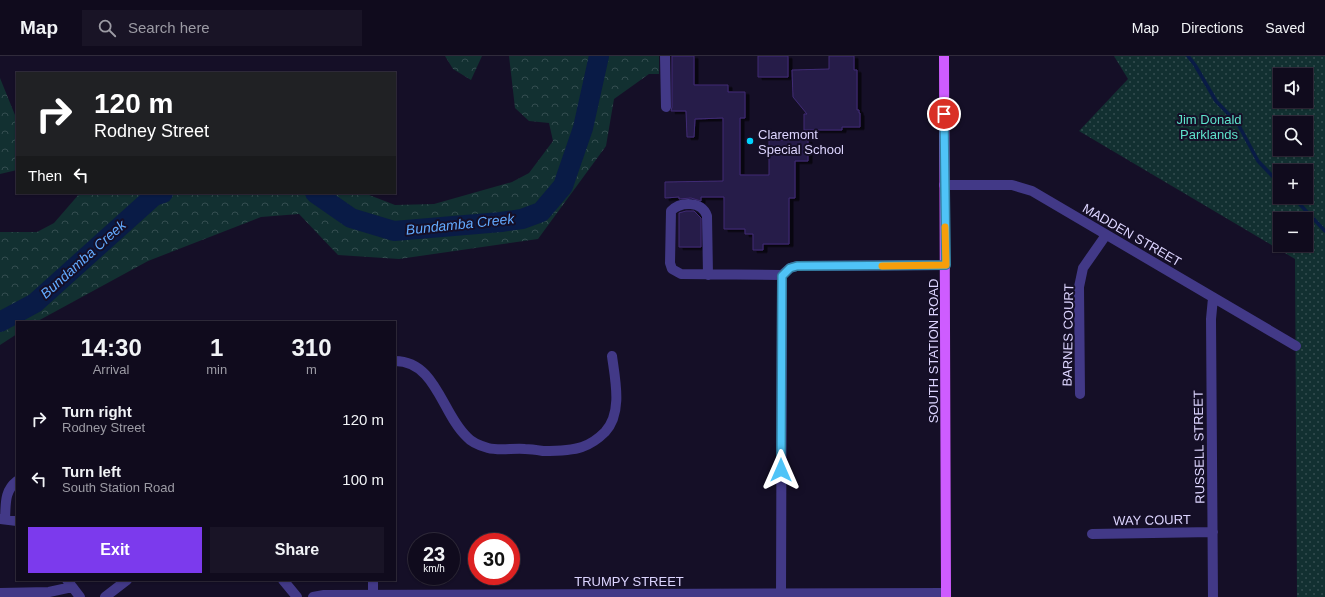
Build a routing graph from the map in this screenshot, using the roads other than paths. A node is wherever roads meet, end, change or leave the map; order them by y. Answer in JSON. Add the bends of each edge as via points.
{"nodes":[{"id":1,"x":665,"y":56,"type":"edge"},
{"id":2,"x":944,"y":56,"type":"edge"},
{"id":3,"x":666,"y":107,"type":"dead end"},
{"id":4,"x":944,"y":185,"type":"junction"},
{"id":5,"x":1106,"y":235,"type":"junction"},
{"id":6,"x":946,"y":265,"type":"junction"},
{"id":7,"x":708,"y":275,"type":"junction"},
{"id":8,"x":782,"y":276,"type":"junction"},
{"id":9,"x":1213,"y":298,"type":"junction"},
{"id":10,"x":1296,"y":346,"type":"dead end"},
{"id":11,"x":612,"y":356,"type":"dead end"},
{"id":12,"x":396,"y":361,"type":"edge"},
{"id":13,"x":1080,"y":394,"type":"dead end"},
{"id":14,"x":16,"y":482,"type":"edge"},
{"id":15,"x":3,"y":519,"type":"edge"},
{"id":16,"x":16,"y":520,"type":"edge"},
{"id":17,"x":1213,"y":532,"type":"junction"},
{"id":18,"x":1092,"y":534,"type":"dead end"},
{"id":19,"x":126,"y":581,"type":"edge"},
{"id":20,"x":284,"y":581,"type":"edge"},
{"id":21,"x":373,"y":581,"type":"edge"},
{"id":22,"x":70,"y":584,"type":"edge"},
{"id":23,"x":0,"y":593,"type":"edge"},
{"id":24,"x":781,"y":593,"type":"junction"},
{"id":25,"x":373,"y":595,"type":"junction"},
{"id":26,"x":946,"y":595,"type":"edge"},
{"id":27,"x":80,"y":597,"type":"edge"},
{"id":28,"x":105,"y":597,"type":"edge"},
{"id":29,"x":297,"y":597,"type":"edge"},
{"id":30,"x":313,"y":597,"type":"edge"},
{"id":31,"x":1213,"y":597,"type":"edge"}],
"edges":[{"from":1,"to":3,"type":"street"},
{"from":2,"to":4,"type":"main road","name":"SOUTH STATION ROAD"},
{"from":4,"to":5,"type":"street","name":"MADDEN STREET","via":[[1012,185],[1032,191]]},
{"from":4,"to":6,"type":"main road","name":"SOUTH STATION ROAD"},
{"from":5,"to":9,"type":"street","name":"MADDEN STREET"},
{"from":5,"to":13,"type":"street","name":"BARNES COURT","via":[[1083,268],[1079,287]]},
{"from":6,"to":8,"type":"street","via":[[797,266],[790,268]]},
{"from":6,"to":26,"type":"main road","name":"SOUTH STATION ROAD"},
{"from":7,"to":7,"type":"street","via":[[681,274],[672,269],[671,211],[676,206],[697,204],[705,211]]},
{"from":7,"to":8,"type":"street"},
{"from":8,"to":24,"type":"street"},
{"from":9,"to":10,"type":"street","name":"MADDEN STREET"},
{"from":9,"to":17,"type":"street","name":"RUSSELL STREET"},
{"from":11,"to":12,"type":"street","via":[[616,382],[612,421],[595,441],[581,448],[566,450],[490,449],[476,444],[460,429],[430,379],[409,363]]},
{"from":14,"to":15,"type":"street","via":[[6,497]]},
{"from":15,"to":16,"type":"street"},
{"from":17,"to":18,"type":"street","name":"WAY COURT"},
{"from":17,"to":31,"type":"street","name":"RUSSELL STREET"},
{"from":19,"to":28,"type":"street"},
{"from":20,"to":29,"type":"street"},
{"from":21,"to":25,"type":"street"},
{"from":22,"to":23,"type":"street","via":[[48,592]]},
{"from":22,"to":27,"type":"street"},
{"from":24,"to":25,"type":"street","name":"TRUMPY STREET"},
{"from":24,"to":26,"type":"street","name":"TRUMPY STREET"},
{"from":25,"to":30,"type":"street","name":"TRUMPY STREET"}]}
